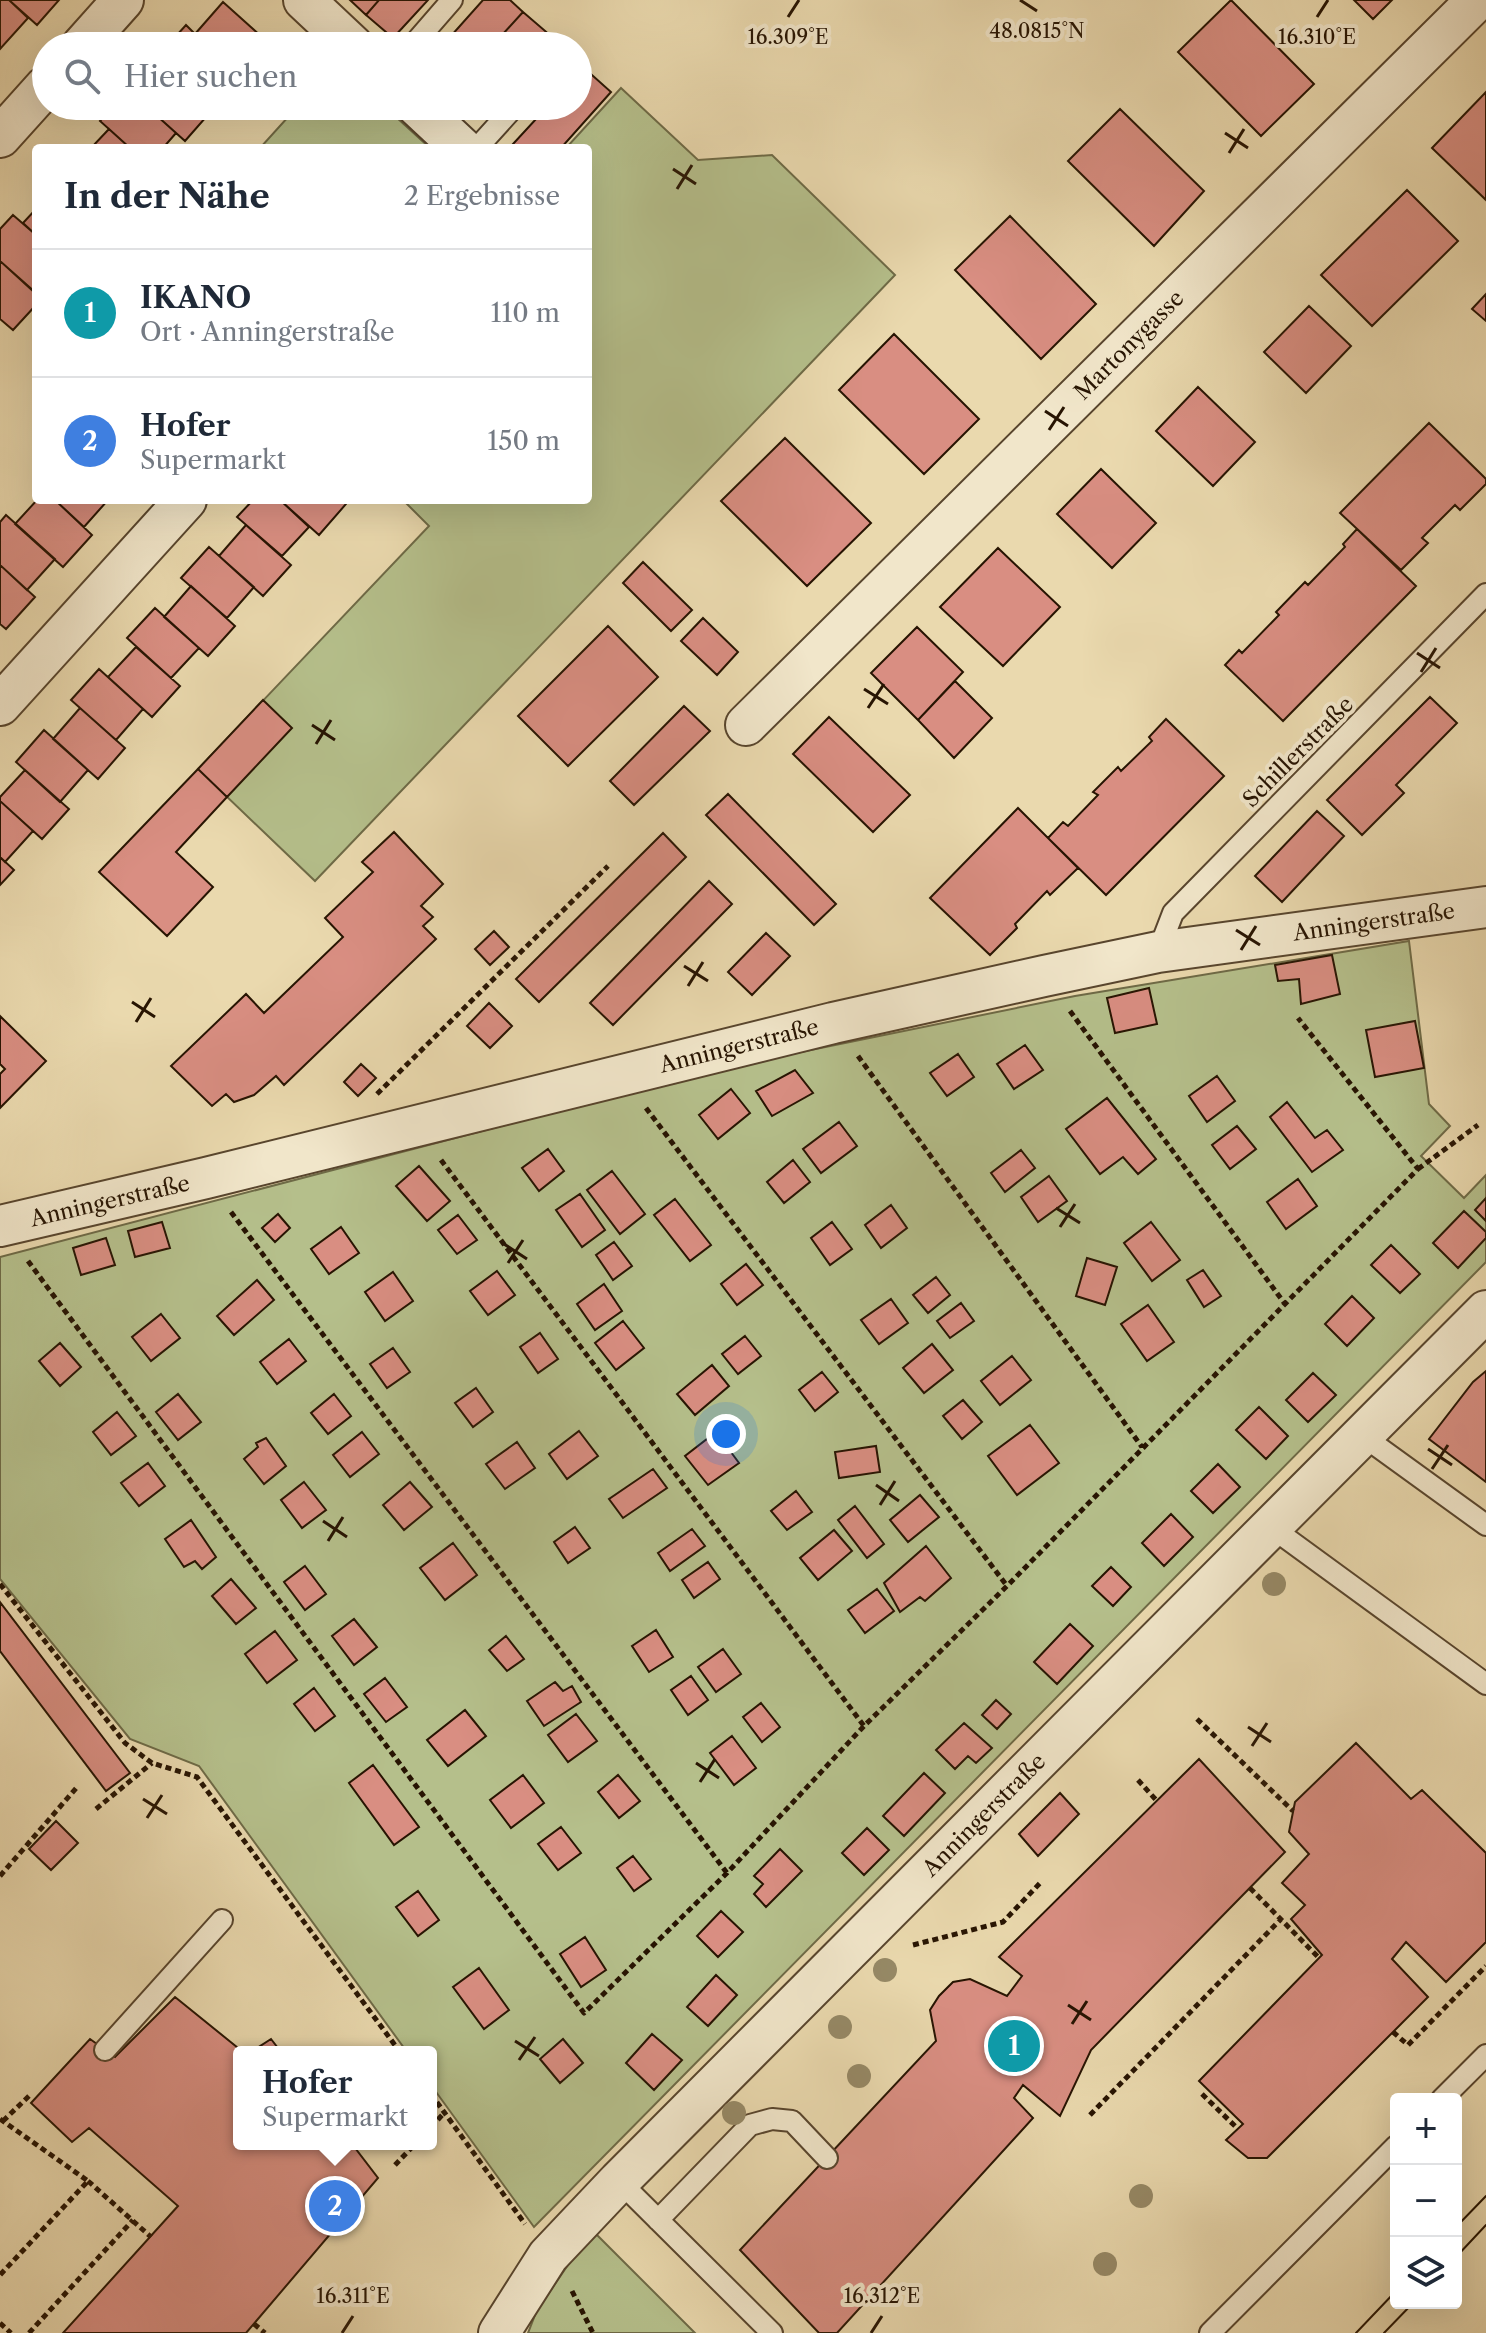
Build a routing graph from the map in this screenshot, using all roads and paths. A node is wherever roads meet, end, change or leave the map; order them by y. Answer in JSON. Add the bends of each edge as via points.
{"nodes":[{"id":1,"x":123,"y":0,"type":"edge"},
{"id":2,"x":304,"y":0,"type":"edge"},
{"id":3,"x":452,"y":0,"type":"edge"},
{"id":4,"x":1477,"y":0,"type":"edge"},
{"id":5,"x":94,"y":32,"type":"edge"},
{"id":6,"x":338,"y":32,"type":"edge"},
{"id":7,"x":424,"y":32,"type":"edge"},
{"id":8,"x":32,"y":102,"type":"edge"},
{"id":9,"x":432,"y":120,"type":"edge"},
{"id":10,"x":502,"y":120,"type":"edge"},
{"id":11,"x":0,"y":137,"type":"edge"},
{"id":12,"x":458,"y":144,"type":"edge"},
{"id":13,"x":481,"y":144,"type":"edge"},
{"id":14,"x":182,"y":504,"type":"edge"},
{"id":15,"x":1486,"y":594,"type":"edge"},
{"id":16,"x":0,"y":705,"type":"edge"},
{"id":17,"x":746,"y":725,"type":"dead end"},
{"id":18,"x":608,"y":866,"type":"dead end"},
{"id":19,"x":1486,"y":907,"type":"edge"},
{"id":20,"x":1158,"y":952,"type":"junction"},
{"id":21,"x":1044,"y":976,"type":"junction"},
{"id":22,"x":1298,"y":1018,"type":"dead end"},
{"id":23,"x":833,"y":1023,"type":"junction"},
{"id":24,"x":621,"y":1075,"type":"junction"},
{"id":25,"x":376,"y":1094,"type":"dead end"},
{"id":26,"x":1478,"y":1125,"type":"dead end"},
{"id":27,"x":415,"y":1126,"type":"junction"},
{"id":28,"x":1418,"y":1169,"type":"junction"},
{"id":29,"x":206,"y":1178,"type":"junction"},
{"id":30,"x":1,"y":1226,"type":"edge"},
{"id":31,"x":1285,"y":1304,"type":"junction"},
{"id":32,"x":1486,"y":1311,"type":"edge"},
{"id":33,"x":1363,"y":1436,"type":"junction"},
{"id":34,"x":1142,"y":1447,"type":"junction"},
{"id":35,"x":1486,"y":1525,"type":"edge"},
{"id":36,"x":1271,"y":1527,"type":"junction"},
{"id":37,"x":0,"y":1584,"type":"edge"},
{"id":38,"x":1007,"y":1586,"type":"junction"},
{"id":39,"x":1486,"y":1684,"type":"edge"},
{"id":40,"x":1197,"y":1719,"type":"dead end"},
{"id":41,"x":864,"y":1726,"type":"junction"},
{"id":42,"x":152,"y":1763,"type":"junction"},
{"id":43,"x":1138,"y":1780,"type":"dead end"},
{"id":44,"x":78,"y":1786,"type":"dead end"},
{"id":45,"x":1157,"y":1801,"type":"dead end"},
{"id":46,"x":96,"y":1809,"type":"dead end"},
{"id":47,"x":1293,"y":1811,"type":"dead end"},
{"id":48,"x":727,"y":1873,"type":"junction"},
{"id":49,"x":0,"y":1876,"type":"edge"},
{"id":50,"x":1042,"y":1881,"type":"dead end"},
{"id":51,"x":1250,"y":1888,"type":"dead end"},
{"id":52,"x":1281,"y":1919,"type":"junction"},
{"id":53,"x":222,"y":1920,"type":"dead end"},
{"id":54,"x":875,"y":1923,"type":"junction"},
{"id":55,"x":1319,"y":1958,"type":"dead end"},
{"id":56,"x":1486,"y":1966,"type":"edge"},
{"id":57,"x":1393,"y":2032,"type":"dead end"},
{"id":58,"x":396,"y":2046,"type":"edge"},
{"id":59,"x":105,"y":2050,"type":"dead end"},
{"id":60,"x":1486,"y":2055,"type":"edge"},
{"id":61,"x":1448,"y":2093,"type":"edge"},
{"id":62,"x":1202,"y":2094,"type":"dead end"},
{"id":63,"x":29,"y":2096,"type":"dead end"},
{"id":64,"x":437,"y":2102,"type":"edge"},
{"id":65,"x":445,"y":2112,"type":"junction"},
{"id":66,"x":1090,"y":2115,"type":"dead end"},
{"id":67,"x":2,"y":2120,"type":"edge"},
{"id":68,"x":437,"y":2121,"type":"edge"},
{"id":69,"x":1238,"y":2129,"type":"dead end"},
{"id":70,"x":409,"y":2150,"type":"edge"},
{"id":71,"x":1390,"y":2152,"type":"edge"},
{"id":72,"x":827,"y":2158,"type":"dead end"},
{"id":73,"x":395,"y":2165,"type":"dead end"},
{"id":74,"x":88,"y":2181,"type":"junction"},
{"id":75,"x":619,"y":2181,"type":"junction"},
{"id":76,"x":133,"y":2220,"type":"junction"},
{"id":77,"x":658,"y":2220,"type":"junction"},
{"id":78,"x":151,"y":2237,"type":"dead end"},
{"id":79,"x":548,"y":2256,"type":"junction"},
{"id":80,"x":0,"y":2275,"type":"edge"},
{"id":81,"x":0,"y":2323,"type":"edge"},
{"id":82,"x":254,"y":2324,"type":"dead end"},
{"id":83,"x":11,"y":2333,"type":"edge"},
{"id":84,"x":29,"y":2333,"type":"edge"},
{"id":85,"x":265,"y":2333,"type":"edge"},
{"id":86,"x":499,"y":2333,"type":"edge"},
{"id":87,"x":593,"y":2333,"type":"edge"},
{"id":88,"x":772,"y":2333,"type":"edge"},
{"id":89,"x":1210,"y":2333,"type":"edge"}],
"edges":[{"from":1,"to":5,"type":"street"},
{"from":2,"to":6,"type":"street"},
{"from":3,"to":7,"type":"lane"},
{"from":4,"to":17,"type":"street","name":"Martonygasse"},
{"from":8,"to":11,"type":"street"},
{"from":9,"to":12,"type":"street"},
{"from":10,"to":13,"type":"lane"},
{"from":14,"to":16,"type":"street"},
{"from":15,"to":20,"type":"lane","name":"Schillerstraße","via":[[1173,913]]},
{"from":18,"to":25,"type":"path"},
{"from":19,"to":20,"type":"street","name":"Anningerstraße"},
{"from":20,"to":21,"type":"street","name":"Anningerstraße"},
{"from":21,"to":23,"type":"street","name":"Anningerstraße"},
{"from":21,"to":31,"type":"path"},
{"from":22,"to":28,"type":"path"},
{"from":23,"to":24,"type":"street","name":"Anningerstraße"},
{"from":23,"to":34,"type":"path"},
{"from":24,"to":27,"type":"street","name":"Anningerstraße"},
{"from":24,"to":38,"type":"path"},
{"from":26,"to":28,"type":"path"},
{"from":27,"to":29,"type":"street","name":"Anningerstraße"},
{"from":27,"to":41,"type":"path"},
{"from":28,"to":31,"type":"path"},
{"from":29,"to":30,"type":"street","name":"Anningerstraße"},
{"from":29,"to":48,"type":"path"},
{"from":30,"to":48,"type":"path","via":[[584,2013]]},
{"from":31,"to":34,"type":"path"},
{"from":32,"to":33,"type":"street","name":"Anningerstraße"},
{"from":33,"to":35,"type":"lane"},
{"from":33,"to":36,"type":"street","name":"Anningerstraße"},
{"from":34,"to":38,"type":"path"},
{"from":36,"to":39,"type":"lane"},
{"from":36,"to":54,"type":"street","name":"Anningerstraße"},
{"from":37,"to":42,"type":"path","via":[[125,1743]]},
{"from":38,"to":41,"type":"path"},
{"from":40,"to":47,"type":"path"},
{"from":41,"to":48,"type":"path"},
{"from":42,"to":46,"type":"path"},
{"from":42,"to":58,"type":"path","via":[[197,1777]]},
{"from":43,"to":45,"type":"path"},
{"from":44,"to":49,"type":"path"},
{"from":50,"to":54,"type":"path","via":[[1003,1922],[909,1946]]},
{"from":51,"to":52,"type":"path"},
{"from":52,"to":55,"type":"path"},
{"from":52,"to":66,"type":"path"},
{"from":53,"to":59,"type":"lane"},
{"from":54,"to":75,"type":"street","name":"Anningerstraße"},
{"from":56,"to":57,"type":"path","via":[[1408,2045]]},
{"from":60,"to":61,"type":"lane"},
{"from":62,"to":69,"type":"path"},
{"from":63,"to":67,"type":"path"},
{"from":64,"to":65,"type":"path"},
{"from":65,"to":68,"type":"path"},
{"from":65,"to":79,"type":"path"},
{"from":67,"to":74,"type":"path"},
{"from":70,"to":73,"type":"path"},
{"from":71,"to":89,"type":"lane"},
{"from":72,"to":77,"type":"lane","via":[[792,2121],[750,2125]]},
{"from":74,"to":76,"type":"path"},
{"from":74,"to":80,"type":"path"},
{"from":75,"to":77,"type":"lane"},
{"from":75,"to":79,"type":"street","name":"Anningerstraße"},
{"from":76,"to":78,"type":"path"},
{"from":76,"to":84,"type":"path"},
{"from":77,"to":88,"type":"lane"},
{"from":79,"to":86,"type":"street","name":"Anningerstraße"},
{"from":79,"to":87,"type":"path","via":[[569,2284]]},
{"from":81,"to":83,"type":"path"},
{"from":82,"to":85,"type":"path"}]}
